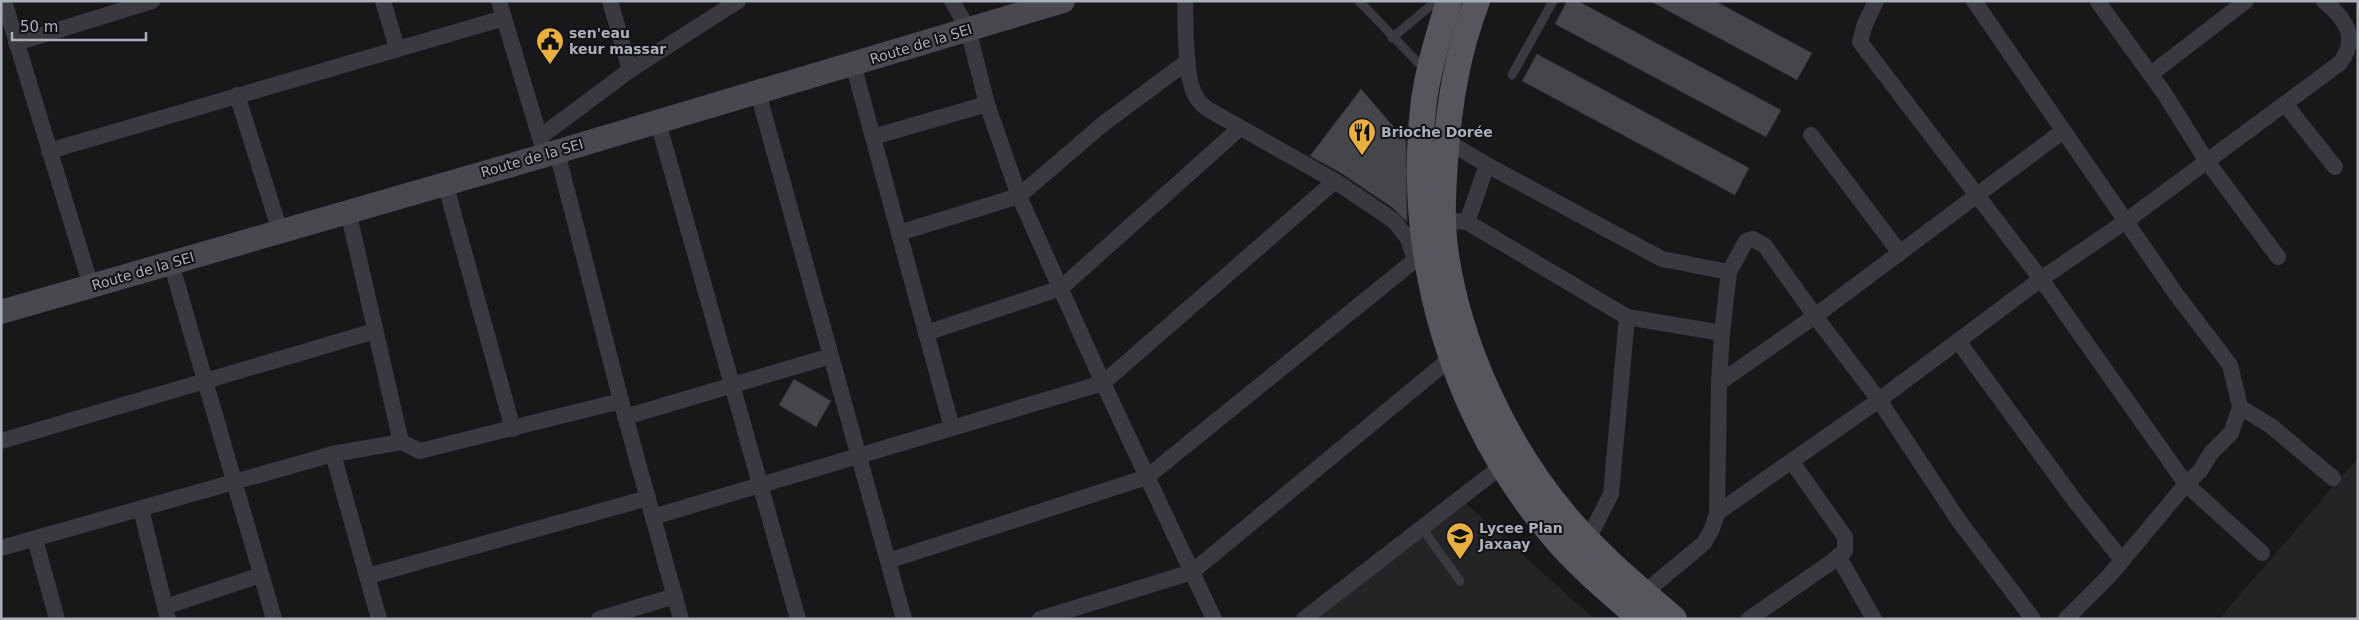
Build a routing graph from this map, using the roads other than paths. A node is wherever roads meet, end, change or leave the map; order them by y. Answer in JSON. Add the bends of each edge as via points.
{"nodes":[{"id":1,"x":4,"y":1,"type":"edge"},
{"id":2,"x":152,"y":1,"type":"edge"},
{"id":3,"x":383,"y":1,"type":"edge"},
{"id":4,"x":499,"y":1,"type":"edge"},
{"id":5,"x":610,"y":1,"type":"edge"},
{"id":6,"x":738,"y":1,"type":"edge"},
{"id":7,"x":952,"y":1,"type":"edge"},
{"id":8,"x":1063,"y":1,"type":"edge"},
{"id":9,"x":1185,"y":1,"type":"edge"},
{"id":10,"x":1359,"y":1,"type":"edge"},
{"id":11,"x":1477,"y":1,"type":"edge"},
{"id":12,"x":1553,"y":1,"type":"edge"},
{"id":13,"x":1876,"y":1,"type":"edge"},
{"id":14,"x":1974,"y":1,"type":"edge"},
{"id":15,"x":2246,"y":1,"type":"edge"},
{"id":16,"x":2324,"y":1,"type":"edge"},
{"id":17,"x":2098,"y":2,"type":"edge"},
{"id":18,"x":1441,"y":4,"type":"edge"},
{"id":19,"x":120,"y":6,"type":"edge"},
{"id":20,"x":504,"y":18,"type":"junction"},
{"id":21,"x":6,"y":26,"type":"edge"},
{"id":22,"x":968,"y":29,"type":"junction"},
{"id":23,"x":1392,"y":38,"type":"junction"},
{"id":24,"x":16,"y":43,"type":"junction"},
{"id":25,"x":397,"y":48,"type":"junction"},
{"id":26,"x":1188,"y":61,"type":"junction"},
{"id":27,"x":853,"y":64,"type":"junction"},
{"id":28,"x":630,"y":70,"type":"junction"},
{"id":29,"x":1429,"y":74,"type":"junction"},
{"id":30,"x":2151,"y":74,"type":"junction"},
{"id":31,"x":1512,"y":75,"type":"dead end"},
{"id":32,"x":758,"y":93,"type":"junction"},
{"id":33,"x":237,"y":95,"type":"junction"},
{"id":34,"x":987,"y":104,"type":"junction"},
{"id":35,"x":2285,"y":104,"type":"junction"},
{"id":36,"x":658,"y":122,"type":"junction"},
{"id":37,"x":1240,"y":128,"type":"junction"},
{"id":38,"x":2062,"y":131,"type":"junction"},
{"id":39,"x":1811,"y":135,"type":"dead end"},
{"id":40,"x":873,"y":137,"type":"junction"},
{"id":41,"x":1447,"y":141,"type":"junction"},
{"id":42,"x":548,"y":148,"type":"junction"},
{"id":43,"x":49,"y":150,"type":"junction"},
{"id":44,"x":2206,"y":160,"type":"junction"},
{"id":45,"x":1487,"y":165,"type":"junction"},
{"id":46,"x":2335,"y":167,"type":"dead end"},
{"id":47,"x":1335,"y":181,"type":"junction"},
{"id":48,"x":445,"y":183,"type":"junction"},
{"id":49,"x":1978,"y":194,"type":"junction"},
{"id":50,"x":1020,"y":196,"type":"junction"},
{"id":51,"x":348,"y":211,"type":"junction"},
{"id":52,"x":1455,"y":221,"type":"junction"},
{"id":53,"x":2126,"y":221,"type":"junction"},
{"id":54,"x":280,"y":231,"type":"junction"},
{"id":55,"x":899,"y":233,"type":"junction"},
{"id":56,"x":1900,"y":253,"type":"junction"},
{"id":57,"x":2278,"y":258,"type":"dead end"},
{"id":58,"x":1421,"y":260,"type":"junction"},
{"id":59,"x":171,"y":263,"type":"junction"},
{"id":60,"x":1729,"y":272,"type":"junction"},
{"id":61,"x":2041,"y":279,"type":"junction"},
{"id":62,"x":91,"y":286,"type":"junction"},
{"id":63,"x":1061,"y":288,"type":"junction"},
{"id":64,"x":1,"y":312,"type":"edge"},
{"id":65,"x":1815,"y":316,"type":"junction"},
{"id":66,"x":1628,"y":317,"type":"junction"},
{"id":67,"x":375,"y":331,"type":"junction"},
{"id":68,"x":926,"y":332,"type":"junction"},
{"id":69,"x":1722,"y":333,"type":"junction"},
{"id":70,"x":1958,"y":341,"type":"junction"},
{"id":71,"x":831,"y":356,"type":"junction"},
{"id":72,"x":1451,"y":358,"type":"junction"},
{"id":73,"x":206,"y":382,"type":"junction"},
{"id":74,"x":1103,"y":383,"type":"junction"},
{"id":75,"x":1719,"y":383,"type":"junction"},
{"id":76,"x":732,"y":386,"type":"junction"},
{"id":77,"x":1880,"y":400,"type":"junction"},
{"id":78,"x":621,"y":401,"type":"junction"},
{"id":79,"x":2240,"y":407,"type":"junction"},
{"id":80,"x":625,"y":417,"type":"junction"},
{"id":81,"x":952,"y":428,"type":"junction"},
{"id":82,"x":512,"y":429,"type":"junction"},
{"id":83,"x":1,"y":441,"type":"edge"},
{"id":84,"x":401,"y":442,"type":"junction"},
{"id":85,"x":333,"y":454,"type":"junction"},
{"id":86,"x":858,"y":456,"type":"junction"},
{"id":87,"x":1792,"y":462,"type":"junction"},
{"id":88,"x":1503,"y":465,"type":"junction"},
{"id":89,"x":1147,"y":478,"type":"junction"},
{"id":90,"x":2333,"y":478,"type":"dead end"},
{"id":91,"x":235,"y":482,"type":"junction"},
{"id":92,"x":2186,"y":484,"type":"junction"},
{"id":93,"x":760,"y":485,"type":"junction"},
{"id":94,"x":648,"y":498,"type":"junction"},
{"id":95,"x":141,"y":509,"type":"junction"},
{"id":96,"x":1717,"y":513,"type":"junction"},
{"id":97,"x":653,"y":517,"type":"junction"},
{"id":98,"x":1422,"y":528,"type":"junction"},
{"id":99,"x":35,"y":539,"type":"junction"},
{"id":100,"x":1587,"y":541,"type":"junction"},
{"id":101,"x":1,"y":548,"type":"edge"},
{"id":102,"x":2262,"y":553,"type":"dead end"},
{"id":103,"x":1838,"y":556,"type":"junction"},
{"id":104,"x":2122,"y":560,"type":"junction"},
{"id":105,"x":888,"y":561,"type":"junction"},
{"id":106,"x":1192,"y":572,"type":"junction"},
{"id":107,"x":261,"y":575,"type":"junction"},
{"id":108,"x":368,"y":576,"type":"junction"},
{"id":109,"x":1460,"y":580,"type":"dead end"},
{"id":110,"x":1644,"y":593,"type":"junction"},
{"id":111,"x":675,"y":596,"type":"junction"},
{"id":112,"x":167,"y":613,"type":"edge"},
{"id":113,"x":57,"y":619,"type":"edge"},
{"id":114,"x":274,"y":619,"type":"edge"},
{"id":115,"x":380,"y":619,"type":"edge"},
{"id":116,"x":599,"y":619,"type":"edge"},
{"id":117,"x":682,"y":619,"type":"edge"},
{"id":118,"x":798,"y":619,"type":"edge"},
{"id":119,"x":904,"y":619,"type":"edge"},
{"id":120,"x":1040,"y":619,"type":"edge"},
{"id":121,"x":1214,"y":619,"type":"edge"},
{"id":122,"x":1304,"y":619,"type":"edge"},
{"id":123,"x":1641,"y":619,"type":"edge"},
{"id":124,"x":1674,"y":619,"type":"edge"},
{"id":125,"x":1750,"y":619,"type":"edge"},
{"id":126,"x":1874,"y":619,"type":"edge"},
{"id":127,"x":2033,"y":619,"type":"edge"},
{"id":128,"x":2066,"y":619,"type":"edge"}],
"edges":[{"from":1,"to":21,"type":"street"},
{"from":2,"to":19,"type":"street"},
{"from":3,"to":25,"type":"street"},
{"from":4,"to":20,"type":"street"},
{"from":5,"to":28,"type":"street"},
{"from":6,"to":28,"type":"street"},
{"from":7,"to":22,"type":"street"},
{"from":8,"to":22,"type":"street","name":"Route de la SEI"},
{"from":9,"to":26,"type":"street"},
{"from":10,"to":23,"type":"lane"},
{"from":11,"to":41,"type":"main road","via":[[1456,69]]},
{"from":12,"to":31,"type":"lane"},
{"from":13,"to":49,"type":"street","via":[[1860,42]]},
{"from":14,"to":38,"type":"street"},
{"from":15,"to":30,"type":"street"},
{"from":16,"to":35,"type":"street","via":[[2347,23],[2353,40],[2352,48],[2340,63]]},
{"from":17,"to":30,"type":"street"},
{"from":18,"to":23,"type":"lane"},
{"from":18,"to":29,"type":"main road"},
{"from":19,"to":24,"type":"street"},
{"from":20,"to":25,"type":"street"},
{"from":20,"to":42,"type":"street"},
{"from":21,"to":24,"type":"street"},
{"from":22,"to":27,"type":"street","name":"Route de la SEI"},
{"from":22,"to":34,"type":"street"},
{"from":23,"to":29,"type":"lane"},
{"from":24,"to":43,"type":"street"},
{"from":25,"to":33,"type":"street"},
{"from":26,"to":37,"type":"street","via":[[1192,90],[1198,100]]},
{"from":26,"to":50,"type":"street","via":[[1102,124]]},
{"from":27,"to":32,"type":"street","name":"Route de la SEI"},
{"from":27,"to":40,"type":"street"},
{"from":28,"to":42,"type":"street"},
{"from":29,"to":58,"type":"main road","via":[[1420,151]]},
{"from":30,"to":44,"type":"street"},
{"from":32,"to":36,"type":"street","name":"Route de la SEI"},
{"from":32,"to":71,"type":"street"},
{"from":33,"to":43,"type":"street"},
{"from":33,"to":54,"type":"street"},
{"from":34,"to":40,"type":"street"},
{"from":34,"to":50,"type":"street"},
{"from":35,"to":44,"type":"street"},
{"from":35,"to":46,"type":"street"},
{"from":36,"to":42,"type":"street","name":"Route de la SEI"},
{"from":36,"to":76,"type":"street"},
{"from":37,"to":47,"type":"street"},
{"from":37,"to":63,"type":"street"},
{"from":38,"to":49,"type":"street"},
{"from":38,"to":53,"type":"street"},
{"from":39,"to":56,"type":"street"},
{"from":40,"to":55,"type":"street"},
{"from":41,"to":45,"type":"street"},
{"from":41,"to":52,"type":"main road"},
{"from":42,"to":48,"type":"street","name":"Route de la SEI"},
{"from":42,"to":78,"type":"street"},
{"from":43,"to":62,"type":"street"},
{"from":44,"to":53,"type":"street"},
{"from":44,"to":57,"type":"street"},
{"from":45,"to":52,"type":"street"},
{"from":45,"to":60,"type":"street","via":[[1662,259]]},
{"from":47,"to":58,"type":"street","via":[[1396,222]]},
{"from":47,"to":74,"type":"street"},
{"from":48,"to":51,"type":"street","name":"Route de la SEI"},
{"from":48,"to":82,"type":"street"},
{"from":49,"to":56,"type":"street"},
{"from":49,"to":61,"type":"street"},
{"from":50,"to":55,"type":"street"},
{"from":50,"to":63,"type":"street"},
{"from":51,"to":54,"type":"street","name":"Route de la SEI"},
{"from":51,"to":67,"type":"street"},
{"from":52,"to":66,"type":"street"},
{"from":52,"to":100,"type":"main road","via":[[1446,254],[1470,345],[1491,399],[1517,449],[1545,491]]},
{"from":53,"to":61,"type":"street"},
{"from":53,"to":79,"type":"street","via":[[2230,365]]},
{"from":54,"to":59,"type":"street","name":"Route de la SEI"},
{"from":55,"to":68,"type":"street"},
{"from":56,"to":65,"type":"street"},
{"from":58,"to":72,"type":"main road"},
{"from":58,"to":89,"type":"street"},
{"from":59,"to":62,"type":"street","name":"Route de la SEI"},
{"from":59,"to":73,"type":"street"},
{"from":60,"to":65,"type":"street","via":[[1746,241],[1757,240],[1765,246]]},
{"from":60,"to":69,"type":"street"},
{"from":61,"to":70,"type":"street"},
{"from":61,"to":92,"type":"street"},
{"from":62,"to":64,"type":"street","name":"Route de la SEI"},
{"from":63,"to":68,"type":"street"},
{"from":63,"to":74,"type":"street"},
{"from":65,"to":75,"type":"street"},
{"from":65,"to":77,"type":"street"},
{"from":66,"to":69,"type":"street"},
{"from":66,"to":100,"type":"street","via":[[1611,494]]},
{"from":67,"to":73,"type":"street"},
{"from":67,"to":84,"type":"street"},
{"from":68,"to":81,"type":"street"},
{"from":69,"to":75,"type":"street"},
{"from":70,"to":77,"type":"street"},
{"from":70,"to":104,"type":"street"},
{"from":71,"to":76,"type":"street"},
{"from":71,"to":86,"type":"street"},
{"from":72,"to":88,"type":"main road","via":[[1480,427]]},
{"from":72,"to":106,"type":"street"},
{"from":73,"to":83,"type":"street"},
{"from":73,"to":91,"type":"street"},
{"from":74,"to":81,"type":"street"},
{"from":74,"to":89,"type":"street"},
{"from":75,"to":96,"type":"street"},
{"from":76,"to":80,"type":"street"},
{"from":76,"to":93,"type":"street"},
{"from":77,"to":87,"type":"street"},
{"from":77,"to":127,"type":"street","via":[[1959,521]]},
{"from":78,"to":80,"type":"street"},
{"from":78,"to":82,"type":"street"},
{"from":79,"to":90,"type":"street","via":[[2271,426]]},
{"from":79,"to":92,"type":"street","via":[[2231,433]]},
{"from":80,"to":94,"type":"street"},
{"from":81,"to":86,"type":"street"},
{"from":82,"to":84,"type":"street","via":[[420,451]]},
{"from":84,"to":85,"type":"street"},
{"from":85,"to":91,"type":"street"},
{"from":85,"to":108,"type":"street"},
{"from":86,"to":93,"type":"street"},
{"from":86,"to":105,"type":"street"},
{"from":87,"to":96,"type":"street"},
{"from":87,"to":103,"type":"street","via":[[1845,537],[1846,547]]},
{"from":88,"to":98,"type":"street"},
{"from":88,"to":123,"type":"main road","via":[[1557,539]]},
{"from":89,"to":105,"type":"street"},
{"from":89,"to":106,"type":"street"},
{"from":91,"to":95,"type":"street"},
{"from":91,"to":107,"type":"street"},
{"from":92,"to":102,"type":"street"},
{"from":92,"to":104,"type":"street"},
{"from":93,"to":97,"type":"street"},
{"from":93,"to":118,"type":"street"},
{"from":94,"to":97,"type":"street"},
{"from":94,"to":108,"type":"street"},
{"from":95,"to":99,"type":"street"},
{"from":95,"to":112,"type":"street"},
{"from":96,"to":110,"type":"street","via":[[1704,543]]},
{"from":97,"to":111,"type":"street"},
{"from":98,"to":109,"type":"lane"},
{"from":98,"to":122,"type":"street"},
{"from":99,"to":101,"type":"street"},
{"from":99,"to":113,"type":"street"},
{"from":100,"to":110,"type":"main road"},
{"from":103,"to":125,"type":"street"},
{"from":103,"to":126,"type":"street"},
{"from":104,"to":128,"type":"street"},
{"from":105,"to":119,"type":"street"},
{"from":106,"to":120,"type":"street"},
{"from":106,"to":121,"type":"street"},
{"from":107,"to":112,"type":"street"},
{"from":107,"to":114,"type":"street"},
{"from":108,"to":115,"type":"street"},
{"from":110,"to":124,"type":"main road"},
{"from":111,"to":116,"type":"street"},
{"from":111,"to":117,"type":"street"}]}
